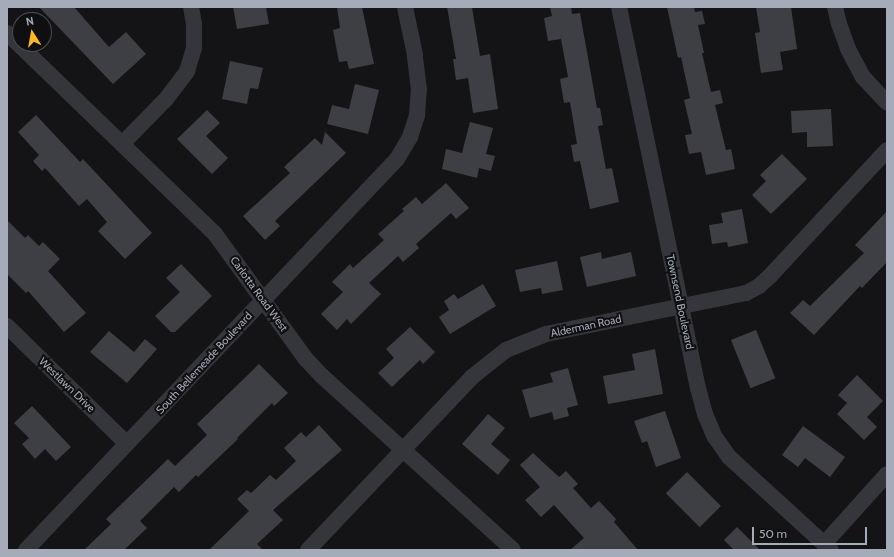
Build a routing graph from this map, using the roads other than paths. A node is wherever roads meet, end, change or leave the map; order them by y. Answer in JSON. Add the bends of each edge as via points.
{"nodes":[{"id":1,"x":190,"y":7,"type":"edge"},
{"id":2,"x":405,"y":7,"type":"edge"},
{"id":3,"x":619,"y":7,"type":"edge"},
{"id":4,"x":835,"y":7,"type":"edge"},
{"id":5,"x":7,"y":33,"type":"edge"},
{"id":6,"x":887,"y":103,"type":"edge"},
{"id":7,"x":122,"y":144,"type":"junction"},
{"id":8,"x":887,"y":150,"type":"edge"},
{"id":9,"x":264,"y":299,"type":"junction"},
{"id":10,"x":682,"y":307,"type":"junction"},
{"id":11,"x":7,"y":326,"type":"edge"},
{"id":12,"x":127,"y":444,"type":"junction"},
{"id":13,"x":404,"y":450,"type":"junction"},
{"id":14,"x":887,"y":474,"type":"edge"},
{"id":15,"x":827,"y":547,"type":"edge"},
{"id":16,"x":26,"y":550,"type":"edge"},
{"id":17,"x":308,"y":550,"type":"edge"},
{"id":18,"x":513,"y":550,"type":"edge"}],
"edges":[{"from":1,"to":7,"type":"street","via":[[194,24],[194,48],[187,71],[167,98]]},
{"from":2,"to":9,"type":"street","name":"South Bellemeade Boulevard","via":[[419,90],[417,116],[410,137],[397,159]]},
{"from":3,"to":10,"type":"street","name":"Townsend Boulevard"},
{"from":4,"to":6,"type":"street","via":[[848,49],[863,76]]},
{"from":5,"to":7,"type":"street","name":"Carlotta Road West"},
{"from":7,"to":9,"type":"street","name":"Carlotta Road West","via":[[215,234]]},
{"from":8,"to":10,"type":"street","name":"Alderman Road","via":[[759,286],[746,293]]},
{"from":9,"to":12,"type":"street","name":"South Bellemeade Boulevard"},
{"from":9,"to":13,"type":"street","name":"Carlotta Road West","via":[[304,358]]},
{"from":10,"to":13,"type":"street","name":"Alderman Road","via":[[546,334],[506,350],[472,377]]},
{"from":10,"to":15,"type":"street","name":"Townsend Boulevard","via":[[698,388],[715,437],[729,457]]},
{"from":11,"to":12,"type":"street","name":"Westlawn Drive"},
{"from":12,"to":16,"type":"street","name":"South Bellemeade Boulevard"},
{"from":13,"to":17,"type":"street","name":"Alderman Road"},
{"from":13,"to":18,"type":"street","name":"Carlotta Road West"},
{"from":14,"to":15,"type":"street"}]}
